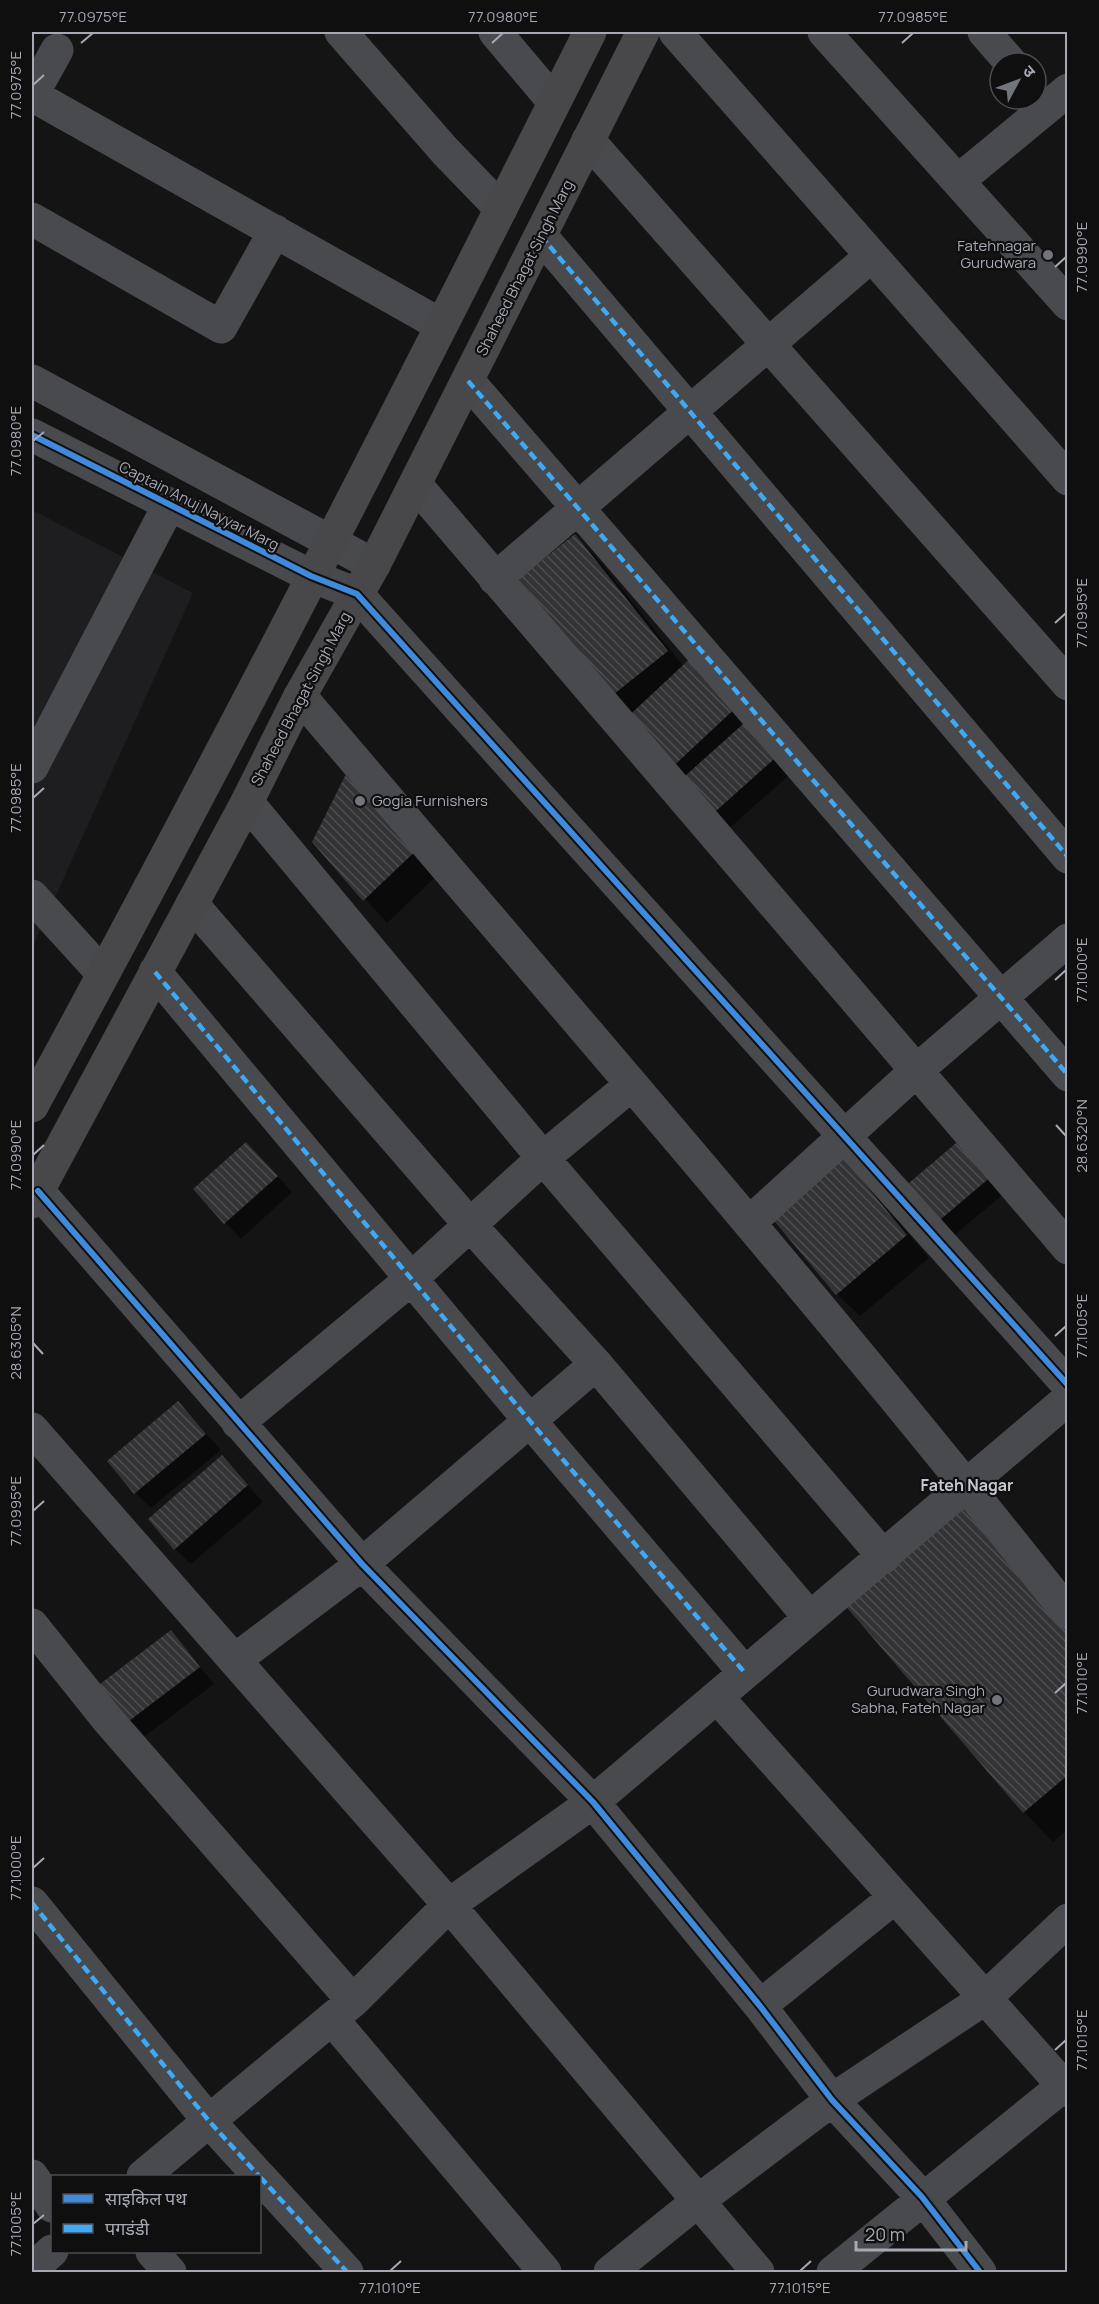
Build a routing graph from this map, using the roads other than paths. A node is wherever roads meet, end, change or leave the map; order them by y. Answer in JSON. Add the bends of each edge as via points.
{"nodes":[{"id":1,"x":341,"y":32,"type":"edge"},
{"id":2,"x":495,"y":32,"type":"edge"},
{"id":3,"x":590,"y":32,"type":"edge"},
{"id":4,"x":643,"y":32,"type":"edge"},
{"id":5,"x":675,"y":32,"type":"edge"},
{"id":6,"x":825,"y":32,"type":"edge"},
{"id":7,"x":984,"y":32,"type":"edge"},
{"id":8,"x":57,"y":50,"type":"dead end"},
{"id":9,"x":1001,"y":51,"type":"edge"},
{"id":10,"x":32,"y":95,"type":"edge"},
{"id":11,"x":555,"y":102,"type":"junction"},
{"id":12,"x":1055,"y":104,"type":"edge"},
{"id":13,"x":588,"y":141,"type":"junction"},
{"id":14,"x":958,"y":181,"type":"junction"},
{"id":15,"x":501,"y":209,"type":"junction"},
{"id":16,"x":32,"y":219,"type":"edge"},
{"id":17,"x":275,"y":231,"type":"junction"},
{"id":18,"x":541,"y":236,"type":"junction"},
{"id":19,"x":870,"y":257,"type":"junction"},
{"id":20,"x":1068,"y":304,"type":"edge"},
{"id":21,"x":441,"y":325,"type":"junction"},
{"id":22,"x":770,"y":343,"type":"junction"},
{"id":23,"x":32,"y":381,"type":"edge"},
{"id":24,"x":468,"y":381,"type":"junction"},
{"id":25,"x":690,"y":411,"type":"junction"},
{"id":26,"x":32,"y":435,"type":"edge"},
{"id":27,"x":1068,"y":479,"type":"edge"},
{"id":28,"x":416,"y":485,"type":"junction"},
{"id":29,"x":170,"y":505,"type":"junction"},
{"id":30,"x":579,"y":508,"type":"junction"},
{"id":31,"x":330,"y":539,"type":"junction"},
{"id":32,"x":374,"y":565,"type":"junction"},
{"id":33,"x":311,"y":576,"type":"junction"},
{"id":34,"x":495,"y":579,"type":"junction"},
{"id":35,"x":357,"y":594,"type":"junction"},
{"id":36,"x":1068,"y":684,"type":"edge"},
{"id":37,"x":300,"y":696,"type":"junction"},
{"id":38,"x":32,"y":766,"type":"edge"},
{"id":39,"x":247,"y":802,"type":"junction"},
{"id":40,"x":1068,"y":857,"type":"edge"},
{"id":41,"x":32,"y":896,"type":"edge"},
{"id":42,"x":192,"y":904,"type":"junction"},
{"id":43,"x":1068,"y":940,"type":"edge"},
{"id":44,"x":155,"y":972,"type":"junction"},
{"id":45,"x":103,"y":974,"type":"junction"},
{"id":46,"x":1000,"y":997,"type":"junction"},
{"id":47,"x":916,"y":1071,"type":"junction"},
{"id":48,"x":1068,"y":1075,"type":"edge"},
{"id":49,"x":631,"y":1085,"type":"junction"},
{"id":50,"x":32,"y":1106,"type":"edge"},
{"id":51,"x":845,"y":1137,"type":"junction"},
{"id":52,"x":543,"y":1158,"type":"junction"},
{"id":53,"x":34,"y":1196,"type":"edge"},
{"id":54,"x":750,"y":1222,"type":"junction"},
{"id":55,"x":471,"y":1226,"type":"junction"},
{"id":56,"x":1068,"y":1248,"type":"edge"},
{"id":57,"x":411,"y":1279,"type":"junction"},
{"id":58,"x":596,"y":1364,"type":"junction"},
{"id":59,"x":1068,"y":1386,"type":"edge"},
{"id":60,"x":1068,"y":1399,"type":"edge"},
{"id":61,"x":530,"y":1421,"type":"junction"},
{"id":62,"x":238,"y":1423,"type":"junction"},
{"id":63,"x":32,"y":1429,"type":"edge"},
{"id":64,"x":967,"y":1485,"type":"junction"},
{"id":65,"x":884,"y":1557,"type":"junction"},
{"id":66,"x":362,"y":1564,"type":"junction"},
{"id":67,"x":1068,"y":1613,"type":"edge"},
{"id":68,"x":810,"y":1618,"type":"junction"},
{"id":69,"x":32,"y":1625,"type":"edge"},
{"id":70,"x":235,"y":1660,"type":"junction"},
{"id":71,"x":745,"y":1673,"type":"junction"},
{"id":72,"x":717,"y":1697,"type":"junction"},
{"id":73,"x":592,"y":1802,"type":"junction"},
{"id":74,"x":895,"y":1897,"type":"junction"},
{"id":75,"x":32,"y":1903,"type":"edge"},
{"id":76,"x":449,"y":1905,"type":"junction"},
{"id":77,"x":1068,"y":1920,"type":"edge"},
{"id":78,"x":984,"y":1999,"type":"junction"},
{"id":79,"x":760,"y":2006,"type":"junction"},
{"id":80,"x":343,"y":2010,"type":"junction"},
{"id":81,"x":1066,"y":2086,"type":"edge"},
{"id":82,"x":832,"y":2100,"type":"junction"},
{"id":83,"x":208,"y":2121,"type":"junction"},
{"id":84,"x":143,"y":2175,"type":"edge"},
{"id":85,"x":257,"y":2175,"type":"edge"},
{"id":86,"x":32,"y":2176,"type":"edge"},
{"id":87,"x":261,"y":2179,"type":"edge"},
{"id":88,"x":922,"y":2197,"type":"junction"},
{"id":89,"x":698,"y":2201,"type":"junction"},
{"id":90,"x":51,"y":2204,"type":"edge"},
{"id":91,"x":51,"y":2252,"type":"edge"},
{"id":92,"x":153,"y":2253,"type":"edge"},
{"id":93,"x":32,"y":2270,"type":"edge"},
{"id":94,"x":170,"y":2272,"type":"edge"},
{"id":95,"x":347,"y":2272,"type":"edge"},
{"id":96,"x":545,"y":2272,"type":"edge"},
{"id":97,"x":610,"y":2272,"type":"edge"},
{"id":98,"x":758,"y":2272,"type":"edge"},
{"id":99,"x":833,"y":2272,"type":"edge"},
{"id":100,"x":980,"y":2272,"type":"edge"}],
"edges":[{"from":1,"to":15,"type":"street"},
{"from":2,"to":11,"type":"street"},
{"from":3,"to":11,"type":"main road"},
{"from":4,"to":13,"type":"main road","name":"Shaheed Bhagat Singh Marg"},
{"from":5,"to":19,"type":"street"},
{"from":6,"to":14,"type":"street"},
{"from":7,"to":9,"type":"street"},
{"from":8,"to":10,"type":"street"},
{"from":10,"to":17,"type":"street"},
{"from":11,"to":15,"type":"main road"},
{"from":12,"to":14,"type":"street"},
{"from":13,"to":18,"type":"main road","name":"Shaheed Bhagat Singh Marg"},
{"from":13,"to":22,"type":"street"},
{"from":14,"to":20,"type":"street"},
{"from":15,"to":21,"type":"main road"},
{"from":16,"to":17,"type":"street","via":[[221,327]]},
{"from":17,"to":21,"type":"street"},
{"from":18,"to":24,"type":"main road","name":"Shaheed Bhagat Singh Marg"},
{"from":18,"to":25,"type":"street"},
{"from":19,"to":22,"type":"street"},
{"from":19,"to":27,"type":"street"},
{"from":21,"to":31,"type":"main road"},
{"from":22,"to":25,"type":"street"},
{"from":22,"to":36,"type":"street"},
{"from":23,"to":31,"type":"street","name":"Captain Anuj Nayyar Marg"},
{"from":24,"to":28,"type":"main road","name":"Shaheed Bhagat Singh Marg"},
{"from":24,"to":30,"type":"street"},
{"from":25,"to":30,"type":"street"},
{"from":25,"to":40,"type":"street"},
{"from":26,"to":29,"type":"street","name":"Captain Anuj Nayyar Marg"},
{"from":28,"to":32,"type":"main road","name":"Shaheed Bhagat Singh Marg"},
{"from":28,"to":34,"type":"street"},
{"from":29,"to":33,"type":"street","name":"Captain Anuj Nayyar Marg"},
{"from":29,"to":38,"type":"street"},
{"from":30,"to":34,"type":"street"},
{"from":30,"to":46,"type":"street"},
{"from":31,"to":32,"type":"street","name":"Captain Anuj Nayyar Marg"},
{"from":31,"to":33,"type":"main road"},
{"from":32,"to":35,"type":"main road","name":"Shaheed Bhagat Singh Marg"},
{"from":33,"to":35,"type":"street","name":"Captain Anuj Nayyar Marg"},
{"from":33,"to":45,"type":"main road"},
{"from":34,"to":47,"type":"street"},
{"from":35,"to":37,"type":"main road","name":"Shaheed Bhagat Singh Marg"},
{"from":35,"to":51,"type":"street"},
{"from":37,"to":39,"type":"main road","name":"Shaheed Bhagat Singh Marg"},
{"from":37,"to":49,"type":"street"},
{"from":39,"to":42,"type":"main road","name":"Shaheed Bhagat Singh Marg"},
{"from":39,"to":52,"type":"street"},
{"from":41,"to":45,"type":"street"},
{"from":42,"to":44,"type":"main road","name":"Shaheed Bhagat Singh Marg"},
{"from":42,"to":55,"type":"street"},
{"from":43,"to":46,"type":"street"},
{"from":44,"to":53,"type":"main road","name":"Shaheed Bhagat Singh Marg"},
{"from":44,"to":57,"type":"street"},
{"from":45,"to":50,"type":"main road"},
{"from":46,"to":47,"type":"street"},
{"from":46,"to":48,"type":"street"},
{"from":47,"to":51,"type":"street"},
{"from":47,"to":56,"type":"street"},
{"from":49,"to":52,"type":"street"},
{"from":49,"to":54,"type":"street"},
{"from":51,"to":54,"type":"street"},
{"from":51,"to":59,"type":"street"},
{"from":52,"to":55,"type":"street"},
{"from":52,"to":65,"type":"street"},
{"from":53,"to":62,"type":"street"},
{"from":54,"to":64,"type":"street"},
{"from":55,"to":57,"type":"street"},
{"from":55,"to":58,"type":"street"},
{"from":57,"to":61,"type":"street"},
{"from":57,"to":62,"type":"street"},
{"from":58,"to":61,"type":"street"},
{"from":58,"to":68,"type":"street"},
{"from":60,"to":64,"type":"street"},
{"from":61,"to":66,"type":"street"},
{"from":61,"to":71,"type":"street"},
{"from":62,"to":66,"type":"street"},
{"from":63,"to":70,"type":"street"},
{"from":64,"to":65,"type":"street"},
{"from":64,"to":67,"type":"street"},
{"from":65,"to":68,"type":"street"},
{"from":66,"to":70,"type":"street"},
{"from":66,"to":73,"type":"street"},
{"from":68,"to":71,"type":"street"},
{"from":69,"to":80,"type":"street"},
{"from":70,"to":76,"type":"street"},
{"from":71,"to":72,"type":"street"},
{"from":72,"to":73,"type":"street"},
{"from":72,"to":74,"type":"street"},
{"from":73,"to":76,"type":"street"},
{"from":73,"to":79,"type":"street"},
{"from":74,"to":78,"type":"street"},
{"from":74,"to":79,"type":"street"},
{"from":75,"to":83,"type":"street"},
{"from":76,"to":80,"type":"street"},
{"from":76,"to":89,"type":"street"},
{"from":77,"to":78,"type":"street"},
{"from":78,"to":81,"type":"street"},
{"from":78,"to":82,"type":"street"},
{"from":79,"to":82,"type":"street"},
{"from":80,"to":83,"type":"street"},
{"from":80,"to":96,"type":"street"},
{"from":81,"to":88,"type":"street"},
{"from":82,"to":88,"type":"street"},
{"from":82,"to":89,"type":"street"},
{"from":83,"to":84,"type":"street"},
{"from":83,"to":85,"type":"street"},
{"from":86,"to":90,"type":"street"},
{"from":87,"to":95,"type":"street"},
{"from":88,"to":99,"type":"street"},
{"from":88,"to":100,"type":"street"},
{"from":89,"to":97,"type":"street"},
{"from":89,"to":98,"type":"street"},
{"from":91,"to":93,"type":"street"},
{"from":92,"to":94,"type":"street"}]}
